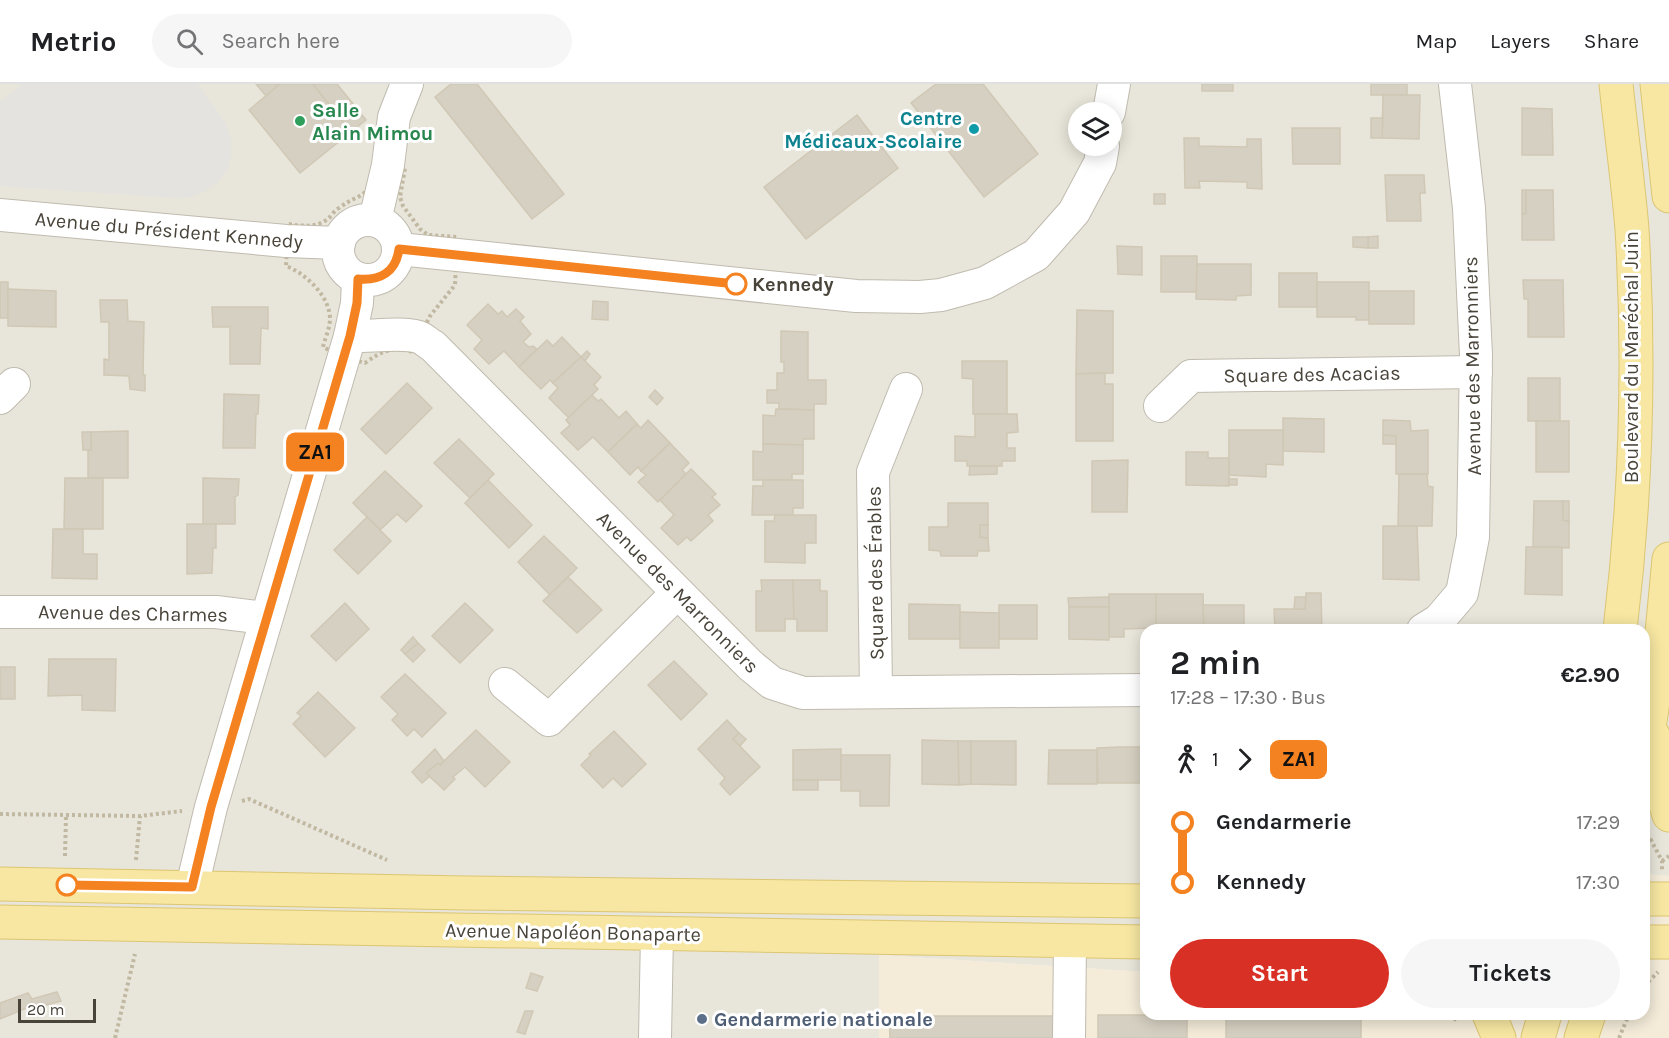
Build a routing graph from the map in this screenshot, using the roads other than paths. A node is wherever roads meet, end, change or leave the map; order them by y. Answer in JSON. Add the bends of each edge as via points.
{"nodes":[{"id":1,"x":407,"y":84,"type":"edge"},
{"id":2,"x":1114,"y":84,"type":"edge"},
{"id":3,"x":1455,"y":84,"type":"edge"},
{"id":4,"x":1616,"y":84,"type":"edge"},
{"id":5,"x":1657,"y":84,"type":"edge"},
{"id":6,"x":1111,"y":102,"type":"edge"},
{"id":7,"x":1101,"y":156,"type":"edge"},
{"id":8,"x":1669,"y":183,"type":"edge"},
{"id":9,"x":0,"y":215,"type":"edge"},
{"id":10,"x":375,"y":220,"type":"junction"},
{"id":11,"x":339,"y":243,"type":"junction"},
{"id":12,"x":399,"y":249,"type":"junction"},
{"id":13,"x":358,"y":279,"type":"junction"},
{"id":14,"x":350,"y":336,"type":"junction"},
{"id":15,"x":1476,"y":372,"type":"junction"},
{"id":16,"x":906,"y":389,"type":"dead end"},
{"id":17,"x":1160,"y":406,"type":"dead end"},
{"id":18,"x":1669,"y":559,"type":"edge"},
{"id":19,"x":677,"y":593,"type":"junction"},
{"id":20,"x":0,"y":612,"type":"edge"},
{"id":21,"x":266,"y":618,"type":"junction"},
{"id":22,"x":1433,"y":624,"type":"edge"},
{"id":23,"x":1621,"y":624,"type":"edge"},
{"id":24,"x":505,"y":684,"type":"dead end"},
{"id":25,"x":1140,"y":690,"type":"edge"},
{"id":26,"x":876,"y":691,"type":"junction"},
{"id":27,"x":1651,"y":723,"type":"junction"},
{"id":28,"x":1650,"y":728,"type":"edge"},
{"id":29,"x":1669,"y":815,"type":"edge"},
{"id":30,"x":0,"y":884,"type":"edge"},
{"id":31,"x":192,"y":887,"type":"junction"},
{"id":32,"x":1650,"y":899,"type":"edge"},
{"id":33,"x":1669,"y":899,"type":"edge"},
{"id":34,"x":1140,"y":901,"type":"edge"},
{"id":35,"x":0,"y":922,"type":"edge"},
{"id":36,"x":657,"y":934,"type":"junction"},
{"id":37,"x":1070,"y":941,"type":"junction"},
{"id":38,"x":1140,"y":942,"type":"edge"},
{"id":39,"x":1650,"y":942,"type":"edge"},
{"id":40,"x":1669,"y":942,"type":"edge"},
{"id":41,"x":1476,"y":1020,"type":"edge"},
{"id":42,"x":1544,"y":1020,"type":"edge"},
{"id":43,"x":1587,"y":1020,"type":"edge"},
{"id":44,"x":655,"y":1038,"type":"edge"},
{"id":45,"x":1069,"y":1038,"type":"edge"},
{"id":46,"x":1499,"y":1038,"type":"edge"},
{"id":47,"x":1539,"y":1038,"type":"edge"},
{"id":48,"x":1581,"y":1038,"type":"edge"}],
"edges":[{"from":1,"to":10,"type":"street","via":[[394,117]]},
{"from":2,"to":6,"type":"street"},
{"from":3,"to":15,"type":"street","name":"Avenue des Marronniers","via":[[1469,208]]},
{"from":4,"to":23,"type":"main road","name":"Boulevard du Maréchal Juin","via":[[1632,228],[1635,332],[1635,446]]},
{"from":5,"to":8,"type":"main road"},
{"from":7,"to":12,"type":"street","via":[[1074,212],[1036,255],[985,283],[941,295],[856,297]]},
{"from":9,"to":11,"type":"street","name":"Avenue du Président Kennedy"},
{"from":10,"to":11,"type":"street","via":[[357,221],[344,231]]},
{"from":10,"to":12,"type":"street","via":[[392,230]]},
{"from":11,"to":13,"type":"street","via":[[341,262]]},
{"from":12,"to":13,"type":"street","via":[[394,266],[387,273],[371,280]]},
{"from":13,"to":14,"type":"street"},
{"from":14,"to":19,"type":"street","name":"Avenue des Marronniers","via":[[400,334],[420,337],[432,346]]},
{"from":14,"to":21,"type":"street"},
{"from":15,"to":17,"type":"street","name":"Square des Acacias","via":[[1191,376]]},
{"from":15,"to":22,"type":"street","name":"Avenue des Marronniers","via":[[1473,537],[1462,592]]},
{"from":16,"to":26,"type":"street","name":"Square des Érables","via":[[873,472]]},
{"from":18,"to":27,"type":"main road"},
{"from":19,"to":24,"type":"street","via":[[549,720]]},
{"from":19,"to":26,"type":"street","name":"Avenue des Marronniers","via":[[772,683],[803,693]]},
{"from":20,"to":21,"type":"street","name":"Avenue des Charmes","via":[[216,612]]},
{"from":21,"to":31,"type":"street"},
{"from":25,"to":26,"type":"street","name":"Avenue des Marronniers"},
{"from":27,"to":28,"type":"main road"},
{"from":27,"to":29,"type":"main road"},
{"from":30,"to":31,"type":"main road","name":"Avenue Napoléon Bonaparte"},
{"from":31,"to":34,"type":"main road","name":"Avenue Napoléon Bonaparte"},
{"from":32,"to":33,"type":"main road"},
{"from":35,"to":36,"type":"main road","name":"Avenue Napoléon Bonaparte"},
{"from":36,"to":37,"type":"main road","name":"Avenue Napoléon Bonaparte"},
{"from":36,"to":44,"type":"street"},
{"from":37,"to":38,"type":"main road","name":"Avenue Napoléon Bonaparte"},
{"from":37,"to":45,"type":"street"},
{"from":39,"to":40,"type":"main road"},
{"from":41,"to":46,"type":"main road"},
{"from":42,"to":47,"type":"main road"},
{"from":43,"to":48,"type":"main road"}]}
